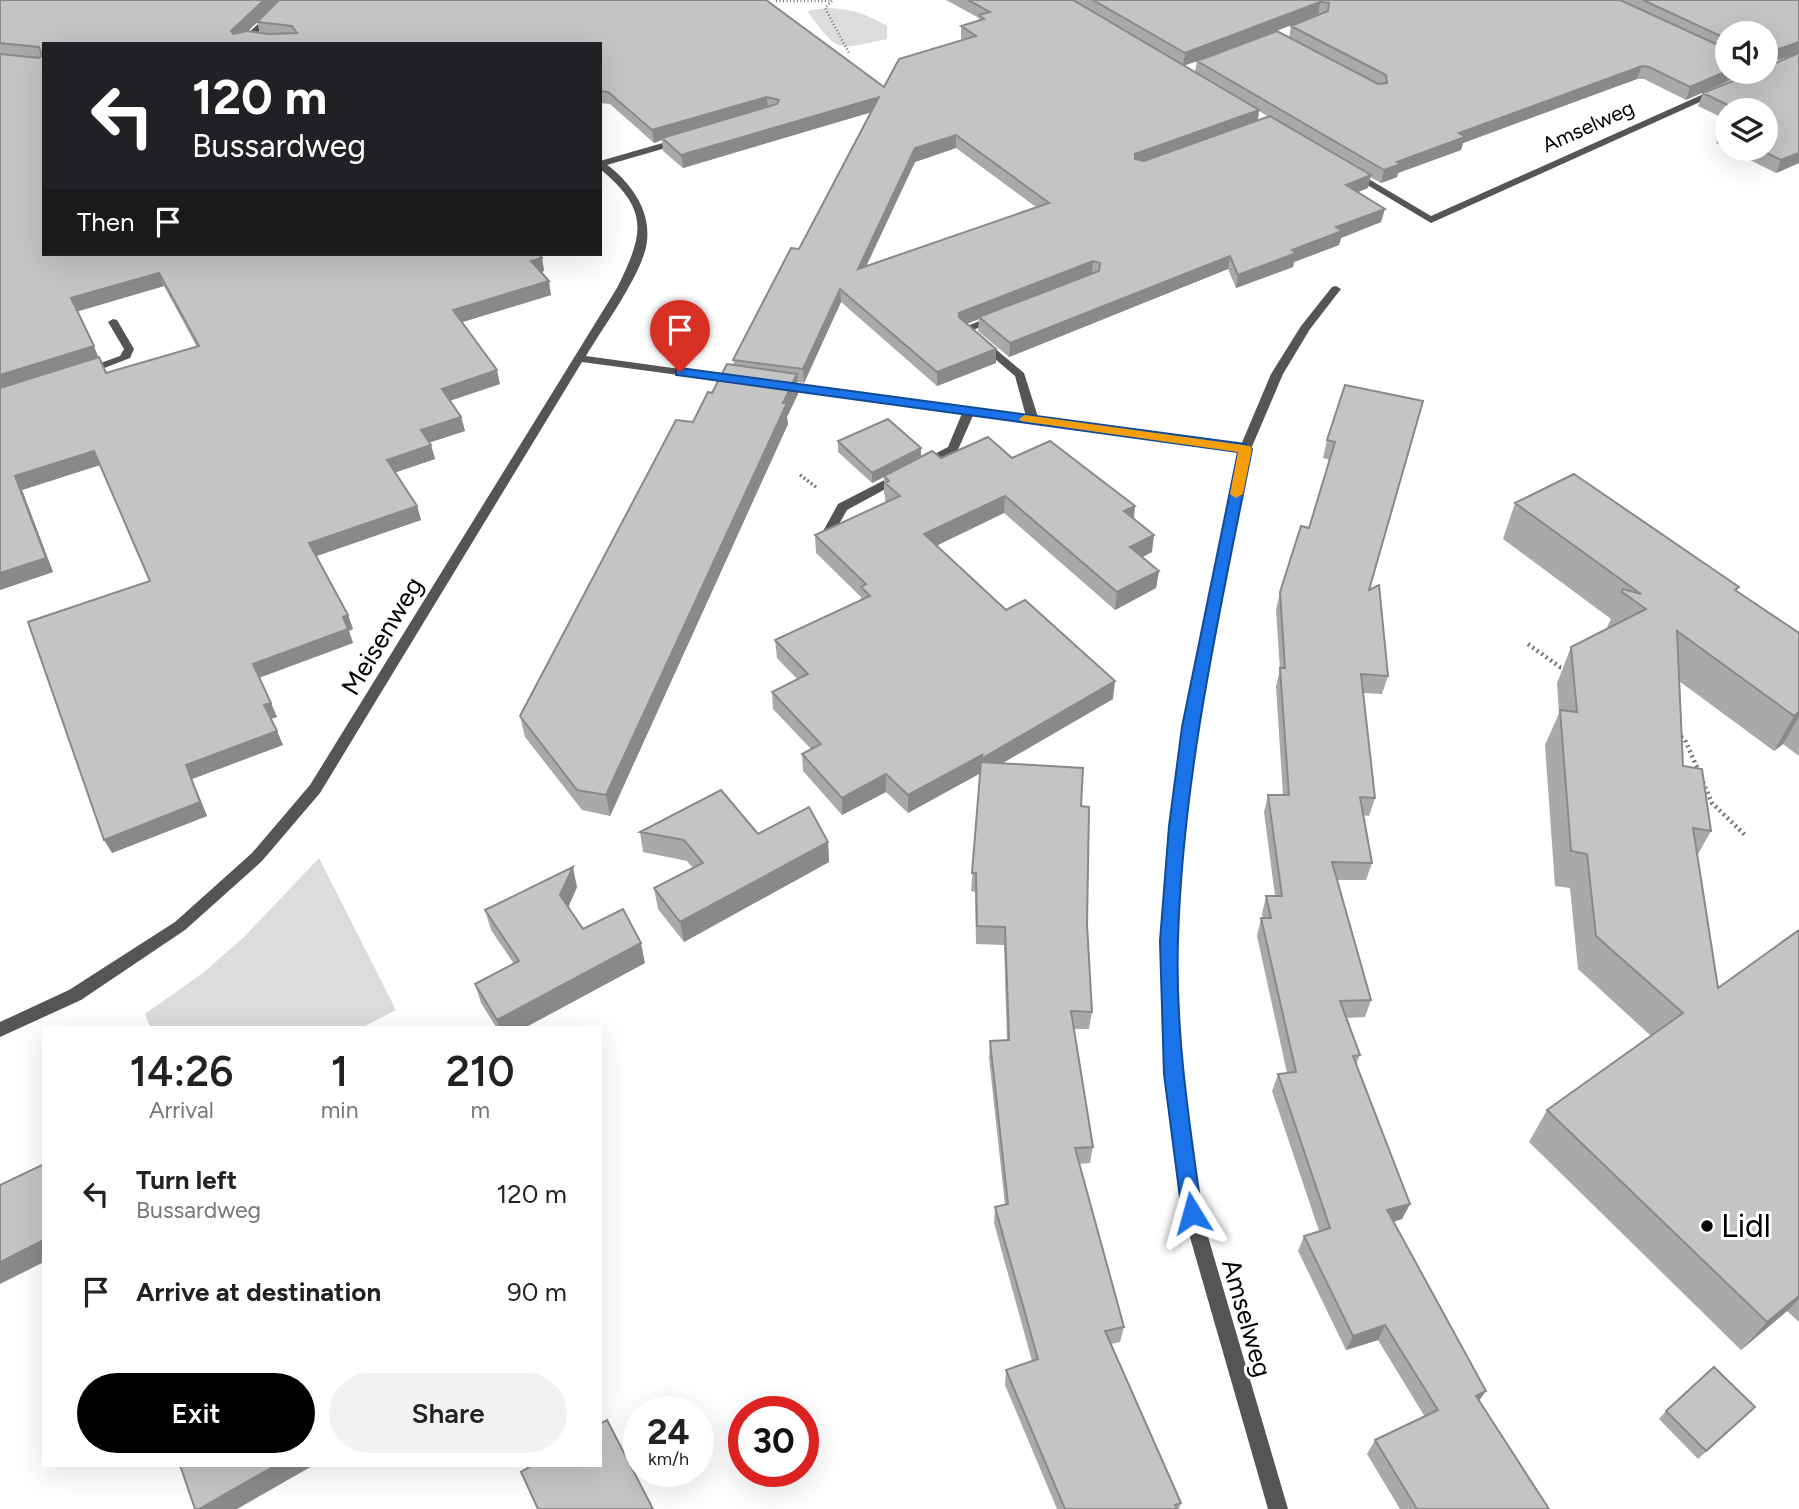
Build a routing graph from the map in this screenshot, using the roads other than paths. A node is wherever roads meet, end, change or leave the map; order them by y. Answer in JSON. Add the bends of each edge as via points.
{"nodes":[{"id":1,"x":288,"y":0,"type":"edge"},
{"id":2,"x":259,"y":40,"type":"edge"},
{"id":3,"x":244,"y":41,"type":"edge"},
{"id":4,"x":1731,"y":85,"type":"edge"},
{"id":5,"x":693,"y":137,"type":"edge"},
{"id":6,"x":602,"y":164,"type":"edge"},
{"id":7,"x":602,"y":165,"type":"edge"},
{"id":8,"x":1339,"y":165,"type":"edge"},
{"id":9,"x":1336,"y":289,"type":"dead end"},
{"id":10,"x":1004,"y":314,"type":"edge"},
{"id":11,"x":113,"y":322,"type":"dead end"},
{"id":12,"x":579,"y":358,"type":"junction"},
{"id":13,"x":71,"y":376,"type":"edge"},
{"id":14,"x":752,"y":382,"type":"edge"},
{"id":15,"x":766,"y":384,"type":"edge"},
{"id":16,"x":969,"y":411,"type":"junction"},
{"id":17,"x":1033,"y":420,"type":"junction"},
{"id":18,"x":1245,"y":449,"type":"junction"},
{"id":19,"x":823,"y":542,"type":"edge"},
{"id":20,"x":0,"y":1030,"type":"edge"},
{"id":21,"x":1278,"y":1509,"type":"edge"}],
"edges":[{"from":1,"to":3,"type":"street"},
{"from":2,"to":3,"type":"street"},
{"from":4,"to":8,"type":"street","name":"Amselweg","via":[[1431,220]]},
{"from":5,"to":6,"type":"street"},
{"from":7,"to":12,"type":"street","name":"Meisenweg","via":[[629,189],[640,213],[642,244]]},
{"from":9,"to":18,"type":"street","name":"Amselweg","via":[[1277,374]]},
{"from":10,"to":17,"type":"street","via":[[965,330],[1020,375]]},
{"from":11,"to":13,"type":"street","via":[[128,349],[125,358]]},
{"from":12,"to":14,"type":"street"},
{"from":12,"to":20,"type":"street","name":"Meisenweg","via":[[344,743],[290,820],[257,857],[180,926],[75,995]]},
{"from":15,"to":16,"type":"street"},
{"from":16,"to":17,"type":"street"},
{"from":16,"to":19,"type":"street","via":[[953,449],[842,507]]},
{"from":17,"to":18,"type":"street"},
{"from":18,"to":21,"type":"street","name":"Amselweg","via":[[1190,727],[1177,826],[1169,954],[1173,1074],[1192,1213]]}]}
